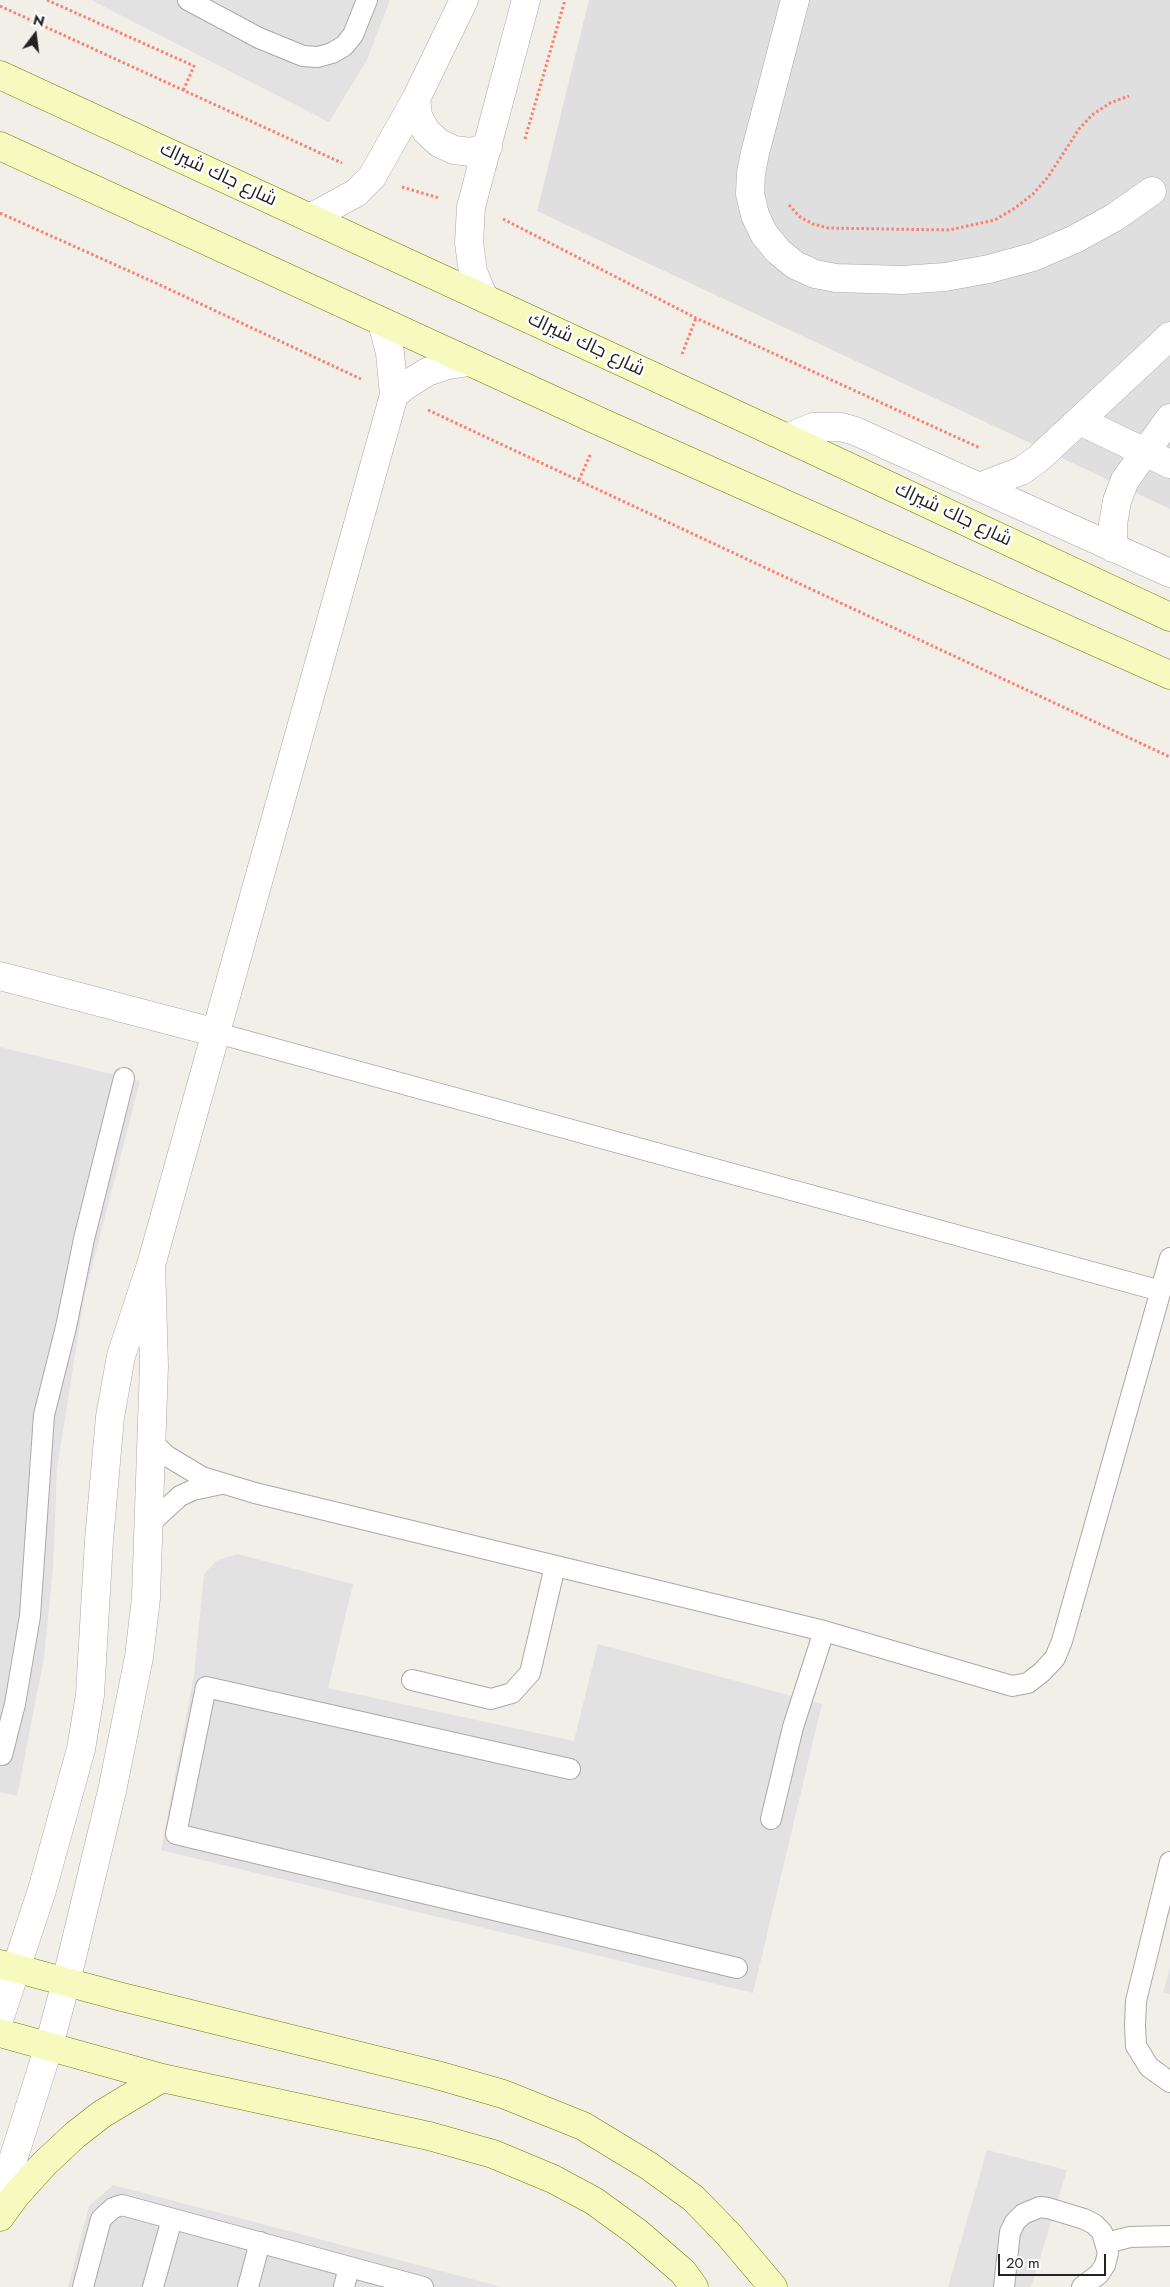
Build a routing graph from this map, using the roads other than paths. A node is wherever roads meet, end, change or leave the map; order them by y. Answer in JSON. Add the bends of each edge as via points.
{"nodes":[{"id":1,"x":188,"y":0,"type":"edge"},
{"id":2,"x":367,"y":0,"type":"edge"},
{"id":3,"x":464,"y":0,"type":"edge"},
{"id":4,"x":526,"y":0,"type":"edge"},
{"id":5,"x":796,"y":0,"type":"edge"},
{"id":6,"x":0,"y":75,"type":"edge"},
{"id":7,"x":416,"y":99,"type":"junction"},
{"id":8,"x":0,"y":146,"type":"edge"},
{"id":9,"x":488,"y":147,"type":"junction"},
{"id":10,"x":1152,"y":191,"type":"dead end"},
{"id":11,"x":310,"y":218,"type":"junction"},
{"id":12,"x":484,"y":298,"type":"junction"},
{"id":13,"x":382,"y":322,"type":"junction"},
{"id":14,"x":1170,"y":336,"type":"edge"},
{"id":15,"x":470,"y":362,"type":"junction"},
{"id":16,"x":394,"y":395,"type":"junction"},
{"id":17,"x":1080,"y":421,"type":"junction"},
{"id":18,"x":1168,"y":424,"type":"edge"},
{"id":19,"x":787,"y":438,"type":"junction"},
{"id":20,"x":1144,"y":452,"type":"junction"},
{"id":21,"x":1170,"y":464,"type":"edge"},
{"id":22,"x":979,"y":487,"type":"junction"},
{"id":23,"x":1113,"y":548,"type":"junction"},
{"id":24,"x":1170,"y":574,"type":"edge"},
{"id":25,"x":1170,"y":617,"type":"edge"},
{"id":26,"x":1170,"y":675,"type":"edge"},
{"id":27,"x":0,"y":976,"type":"edge"},
{"id":28,"x":216,"y":1033,"type":"junction"},
{"id":29,"x":124,"y":1078,"type":"dead end"},
{"id":30,"x":1170,"y":1258,"type":"edge"},
{"id":31,"x":150,"y":1265,"type":"junction"},
{"id":32,"x":1161,"y":1291,"type":"junction"},
{"id":33,"x":152,"y":1442,"type":"junction"},
{"id":34,"x":222,"y":1483,"type":"junction"},
{"id":35,"x":147,"y":1531,"type":"junction"},
{"id":36,"x":555,"y":1566,"type":"junction"},
{"id":37,"x":824,"y":1631,"type":"junction"},
{"id":38,"x":412,"y":1680,"type":"dead end"},
{"id":39,"x":2,"y":1755,"type":"dead end"},
{"id":40,"x":570,"y":1769,"type":"dead end"},
{"id":41,"x":772,"y":1819,"type":"dead end"},
{"id":42,"x":1170,"y":1862,"type":"edge"},
{"id":43,"x":8,"y":1966,"type":"edge"},
{"id":44,"x":737,"y":1968,"type":"dead end"},
{"id":45,"x":66,"y":1982,"type":"junction"},
{"id":46,"x":0,"y":2017,"type":"edge"},
{"id":47,"x":0,"y":2033,"type":"edge"},
{"id":48,"x":49,"y":2046,"type":"junction"},
{"id":49,"x":162,"y":2078,"type":"junction"},
{"id":50,"x":1170,"y":2082,"type":"edge"},
{"id":51,"x":0,"y":2202,"type":"edge"},
{"id":52,"x":0,"y":2217,"type":"edge"},
{"id":53,"x":172,"y":2219,"type":"junction"},
{"id":54,"x":1170,"y":2236,"type":"edge"},
{"id":55,"x":260,"y":2242,"type":"junction"},
{"id":56,"x":1106,"y":2243,"type":"junction"},
{"id":57,"x":349,"y":2267,"type":"junction"},
{"id":58,"x":83,"y":2287,"type":"edge"},
{"id":59,"x":153,"y":2287,"type":"edge"},
{"id":60,"x":248,"y":2287,"type":"edge"},
{"id":61,"x":344,"y":2287,"type":"edge"},
{"id":62,"x":422,"y":2287,"type":"edge"},
{"id":63,"x":694,"y":2287,"type":"edge"},
{"id":64,"x":773,"y":2287,"type":"edge"},
{"id":65,"x":1004,"y":2287,"type":"edge"},
{"id":66,"x":1082,"y":2287,"type":"edge"}],
"edges":[{"from":1,"to":2,"type":"lane","via":[[266,41],[303,56],[318,57],[344,46],[353,35]]},
{"from":3,"to":7,"type":"street"},
{"from":4,"to":9,"type":"street"},
{"from":5,"to":10,"type":"street","via":[[755,153],[750,194],[764,234],[795,265],[815,274],[836,278],[902,280],[946,277],[989,269],[1033,257],[1075,239]]},
{"from":6,"to":11,"type":"street","name":"شارع جاك شيراك"},
{"from":7,"to":9,"type":"street","via":[[418,116],[426,131],[439,143],[454,150],[471,152]]},
{"from":7,"to":11,"type":"street","via":[[372,178],[356,193]]},
{"from":8,"to":13,"type":"street"},
{"from":9,"to":12,"type":"street","via":[[471,207],[469,244],[473,272]]},
{"from":11,"to":12,"type":"street","name":"شارع جاك شيراك"},
{"from":12,"to":19,"type":"street","name":"شارع جاك شيراك"},
{"from":13,"to":15,"type":"street"},
{"from":13,"to":16,"type":"street","via":[[391,360]]},
{"from":14,"to":17,"type":"street"},
{"from":15,"to":16,"type":"street","via":[[427,372]]},
{"from":15,"to":26,"type":"street"},
{"from":16,"to":28,"type":"street"},
{"from":17,"to":20,"type":"street"},
{"from":17,"to":22,"type":"street","via":[[1027,467]]},
{"from":18,"to":20,"type":"street"},
{"from":19,"to":22,"type":"street","via":[[813,427],[848,429]]},
{"from":19,"to":25,"type":"street","name":"شارع جاك شيراك"},
{"from":20,"to":21,"type":"street"},
{"from":20,"to":23,"type":"street","via":[[1125,480],[1117,502]]},
{"from":22,"to":23,"type":"street"},
{"from":23,"to":24,"type":"street"},
{"from":27,"to":28,"type":"street"},
{"from":28,"to":31,"type":"street"},
{"from":28,"to":32,"type":"lane"},
{"from":29,"to":39,"type":"lane","via":[[44,1415],[30,1616],[15,1704]]},
{"from":30,"to":32,"type":"lane"},
{"from":31,"to":33,"type":"street","via":[[154,1366]]},
{"from":31,"to":43,"type":"street","via":[[121,1356],[110,1417],[91,1685],[81,1749],[42,1890]]},
{"from":32,"to":37,"type":"lane","via":[[1062,1641],[1055,1658],[1042,1672],[1028,1683],[1012,1686]]},
{"from":33,"to":34,"type":"lane","via":[[184,1468]]},
{"from":33,"to":35,"type":"street"},
{"from":34,"to":35,"type":"lane","via":[[180,1496]]},
{"from":34,"to":36,"type":"lane"},
{"from":35,"to":45,"type":"street","via":[[146,1598],[132,1703]]},
{"from":36,"to":37,"type":"lane"},
{"from":36,"to":38,"type":"lane","via":[[530,1673],[512,1693],[491,1699]]},
{"from":37,"to":41,"type":"lane","via":[[794,1727]]},
{"from":40,"to":44,"type":"lane","via":[[206,1687],[176,1834]]},
{"from":42,"to":50,"type":"lane","via":[[1136,2001],[1135,2025],[1136,2046],[1149,2067]]},
{"from":43,"to":45,"type":"street"},
{"from":43,"to":46,"type":"street"},
{"from":45,"to":48,"type":"street"},
{"from":45,"to":64,"type":"street","via":[[437,2075],[503,2094],[584,2126],[693,2198]]},
{"from":47,"to":48,"type":"street"},
{"from":48,"to":49,"type":"street"},
{"from":48,"to":51,"type":"street"},
{"from":49,"to":52,"type":"street","via":[[124,2099],[75,2135],[38,2170]]},
{"from":49,"to":63,"type":"street","via":[[429,2136],[492,2154],[553,2179],[594,2201],[638,2233],[683,2272]]},
{"from":53,"to":55,"type":"lane"},
{"from":53,"to":58,"type":"lane","via":[[122,2206],[107,2212],[101,2220]]},
{"from":53,"to":59,"type":"lane"},
{"from":54,"to":56,"type":"lane","via":[[1130,2237]]},
{"from":55,"to":57,"type":"lane"},
{"from":55,"to":60,"type":"lane"},
{"from":56,"to":65,"type":"lane","via":[[1098,2228],[1084,2219],[1048,2208],[1031,2209],[1015,2222],[1010,2232]]},
{"from":56,"to":66,"type":"lane","via":[[1108,2254],[1100,2274]]},
{"from":57,"to":61,"type":"lane"},
{"from":57,"to":62,"type":"lane"}]}
